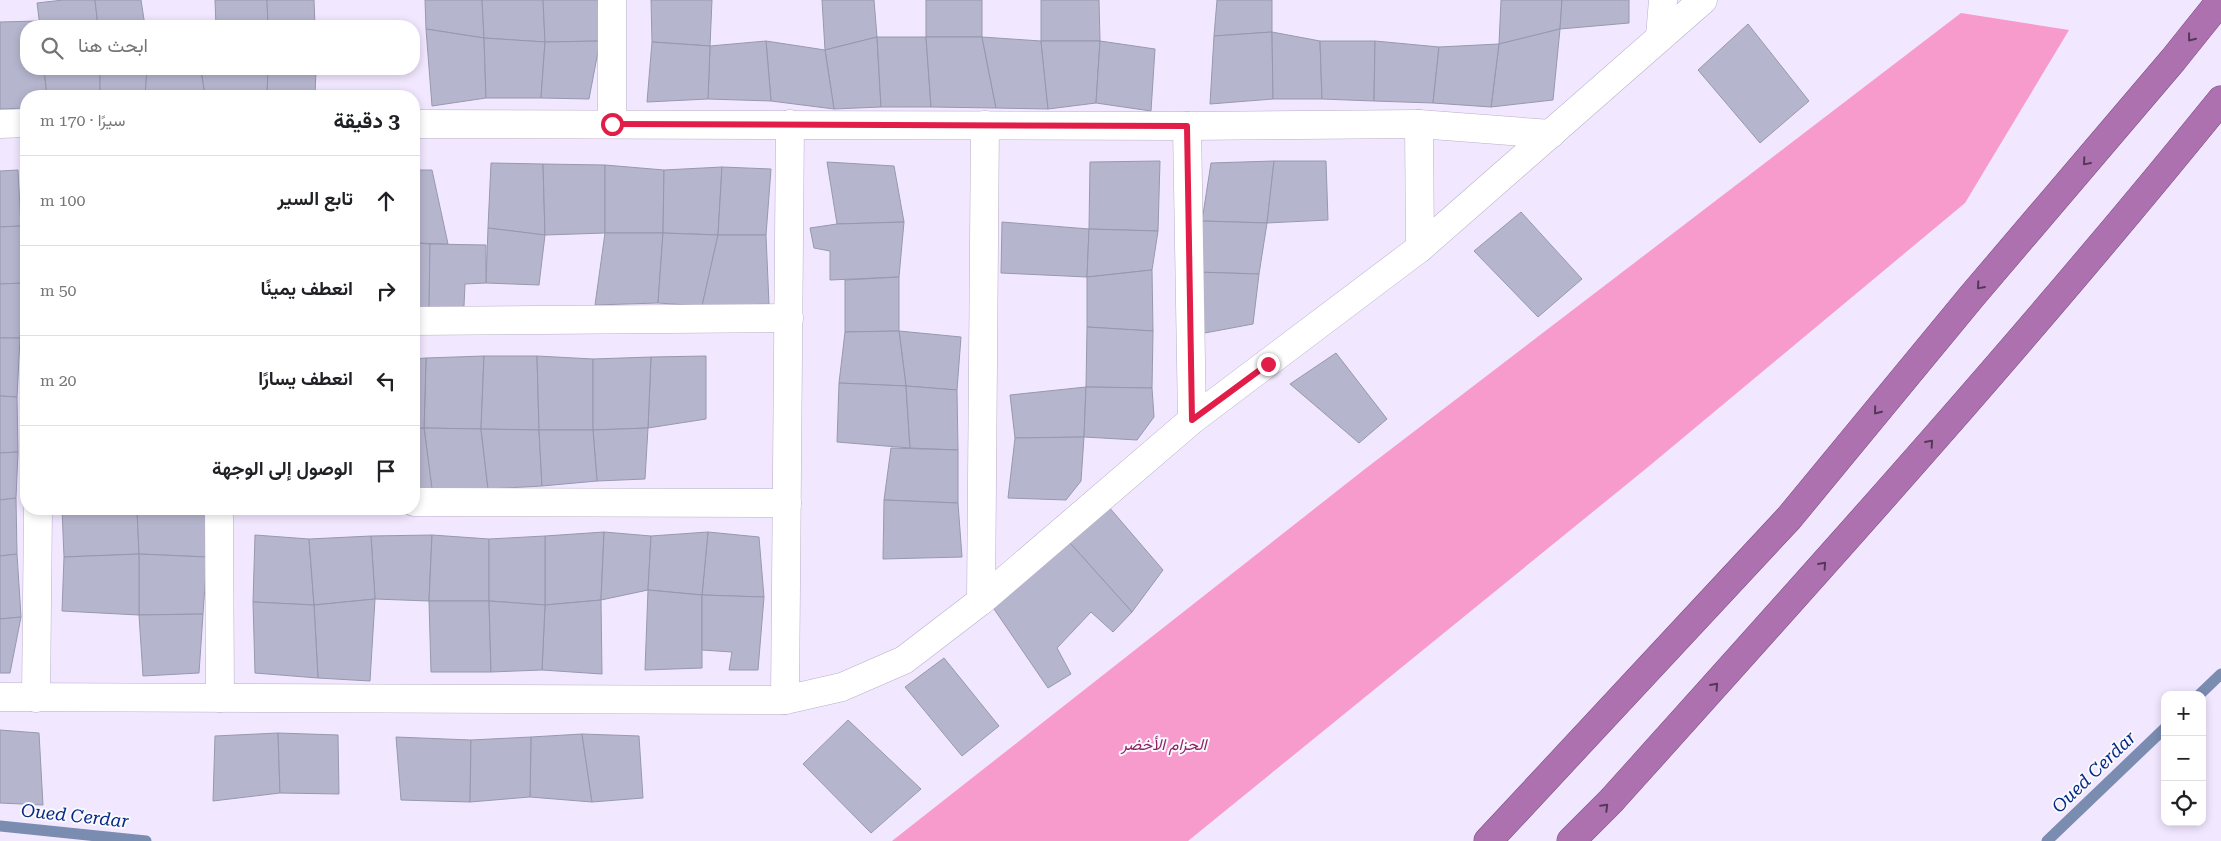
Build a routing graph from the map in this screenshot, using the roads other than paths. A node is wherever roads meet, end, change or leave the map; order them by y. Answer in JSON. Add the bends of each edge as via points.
{"nodes":[{"id":1,"x":612,"y":0,"type":"edge"},
{"id":2,"x":1663,"y":0,"type":"edge"},
{"id":3,"x":1703,"y":0,"type":"edge"},
{"id":4,"x":2221,"y":0,"type":"edge"},
{"id":5,"x":1660,"y":37,"type":"junction"},
{"id":6,"x":2221,"y":100,"type":"edge"},
{"id":7,"x":0,"y":124,"type":"edge"},
{"id":8,"x":20,"y":124,"type":"edge"},
{"id":9,"x":420,"y":124,"type":"edge"},
{"id":10,"x":612,"y":124,"type":"junction"},
{"id":11,"x":790,"y":124,"type":"junction"},
{"id":12,"x":1418,"y":124,"type":"junction"},
{"id":13,"x":985,"y":125,"type":"junction"},
{"id":14,"x":1187,"y":126,"type":"junction"},
{"id":15,"x":1551,"y":134,"type":"junction"},
{"id":16,"x":1420,"y":248,"type":"junction"},
{"id":17,"x":788,"y":318,"type":"junction"},
{"id":18,"x":420,"y":321,"type":"edge"},
{"id":19,"x":1192,"y":420,"type":"junction"},
{"id":20,"x":420,"y":502,"type":"edge"},
{"id":21,"x":787,"y":503,"type":"junction"},
{"id":22,"x":38,"y":515,"type":"edge"},
{"id":23,"x":219,"y":515,"type":"edge"},
{"id":24,"x":981,"y":601,"type":"junction"},
{"id":25,"x":0,"y":697,"type":"edge"},
{"id":26,"x":36,"y":698,"type":"junction"},
{"id":27,"x":220,"y":698,"type":"junction"},
{"id":28,"x":785,"y":700,"type":"junction"},
{"id":29,"x":1488,"y":841,"type":"edge"},
{"id":30,"x":1571,"y":841,"type":"edge"}],
"edges":[{"from":1,"to":10,"type":"street"},
{"from":2,"to":5,"type":"street"},
{"from":3,"to":5,"type":"street"},
{"from":4,"to":29,"type":"highway","one_way":true,"via":[[1789,518]]},
{"from":5,"to":15,"type":"street"},
{"from":30,"to":6,"type":"highway","one_way":true,"via":[[1611,801],[1958,412]]},
{"from":7,"to":8,"type":"street"},
{"from":9,"to":10,"type":"street"},
{"from":10,"to":11,"type":"street"},
{"from":11,"to":13,"type":"street"},
{"from":11,"to":17,"type":"street"},
{"from":12,"to":14,"type":"street"},
{"from":12,"to":15,"type":"street"},
{"from":12,"to":16,"type":"street"},
{"from":13,"to":14,"type":"street"},
{"from":13,"to":24,"type":"street"},
{"from":14,"to":19,"type":"street"},
{"from":15,"to":16,"type":"street"},
{"from":16,"to":19,"type":"street"},
{"from":17,"to":18,"type":"street"},
{"from":17,"to":21,"type":"street"},
{"from":19,"to":24,"type":"street"},
{"from":20,"to":21,"type":"street"},
{"from":21,"to":28,"type":"street"},
{"from":22,"to":26,"type":"street"},
{"from":23,"to":27,"type":"street"},
{"from":24,"to":28,"type":"street","via":[[904,660],[842,687]]},
{"from":25,"to":26,"type":"street"},
{"from":26,"to":27,"type":"street"},
{"from":27,"to":28,"type":"street"}]}
